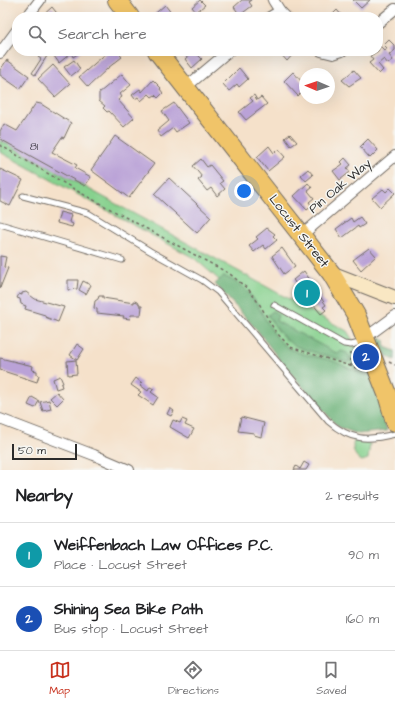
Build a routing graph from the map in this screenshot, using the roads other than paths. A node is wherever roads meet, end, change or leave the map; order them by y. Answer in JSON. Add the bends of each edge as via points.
{"nodes":[{"id":1,"x":40,"y":0,"type":"edge"},
{"id":2,"x":117,"y":0,"type":"edge"},
{"id":3,"x":273,"y":0,"type":"edge"},
{"id":4,"x":395,"y":9,"type":"edge"},
{"id":5,"x":31,"y":12,"type":"edge"},
{"id":6,"x":126,"y":12,"type":"edge"},
{"id":7,"x":282,"y":12,"type":"edge"},
{"id":8,"x":383,"y":19,"type":"edge"},
{"id":9,"x":12,"y":37,"type":"edge"},
{"id":10,"x":0,"y":53,"type":"edge"},
{"id":11,"x":161,"y":56,"type":"edge"},
{"id":12,"x":223,"y":56,"type":"edge"},
{"id":13,"x":186,"y":87,"type":"junction"},
{"id":14,"x":395,"y":156,"type":"edge"},
{"id":15,"x":23,"y":196,"type":"dead end"},
{"id":16,"x":0,"y":224,"type":"edge"},
{"id":17,"x":302,"y":235,"type":"junction"},
{"id":18,"x":122,"y":260,"type":"dead end"},
{"id":19,"x":331,"y":273,"type":"junction"},
{"id":20,"x":395,"y":298,"type":"edge"},
{"id":21,"x":274,"y":305,"type":"dead end"},
{"id":22,"x":395,"y":316,"type":"edge"},
{"id":23,"x":361,"y":341,"type":"junction"},
{"id":24,"x":387,"y":394,"type":"junction"},
{"id":25,"x":395,"y":412,"type":"edge"},
{"id":26,"x":0,"y":419,"type":"edge"},
{"id":27,"x":395,"y":422,"type":"edge"},
{"id":28,"x":395,"y":434,"type":"edge"},
{"id":29,"x":129,"y":470,"type":"edge"}],
"edges":[{"from":1,"to":5,"type":"street"},
{"from":2,"to":6,"type":"highway"},
{"from":3,"to":7,"type":"street"},
{"from":4,"to":8,"type":"street"},
{"from":9,"to":10,"type":"street"},
{"from":11,"to":13,"type":"highway","name":"Locust Street"},
{"from":12,"to":13,"type":"street"},
{"from":13,"to":17,"type":"highway","name":"Locust Street"},
{"from":14,"to":17,"type":"street","name":"Pin Oak Way"},
{"from":15,"to":28,"type":"lane","via":[[88,213],[202,280],[218,292],[328,422],[338,430],[357,438]]},
{"from":16,"to":18,"type":"lane"},
{"from":17,"to":19,"type":"highway","name":"Locust Street"},
{"from":19,"to":20,"type":"street"},
{"from":19,"to":23,"type":"highway","name":"Locust Street","via":[[356,316]]},
{"from":21,"to":23,"type":"lane","via":[[344,344]]},
{"from":22,"to":23,"type":"street"},
{"from":23,"to":24,"type":"highway","name":"Locust Street","via":[[371,368]]},
{"from":24,"to":25,"type":"street"},
{"from":24,"to":27,"type":"highway","name":"Locust Street"},
{"from":26,"to":29,"type":"street"}]}
